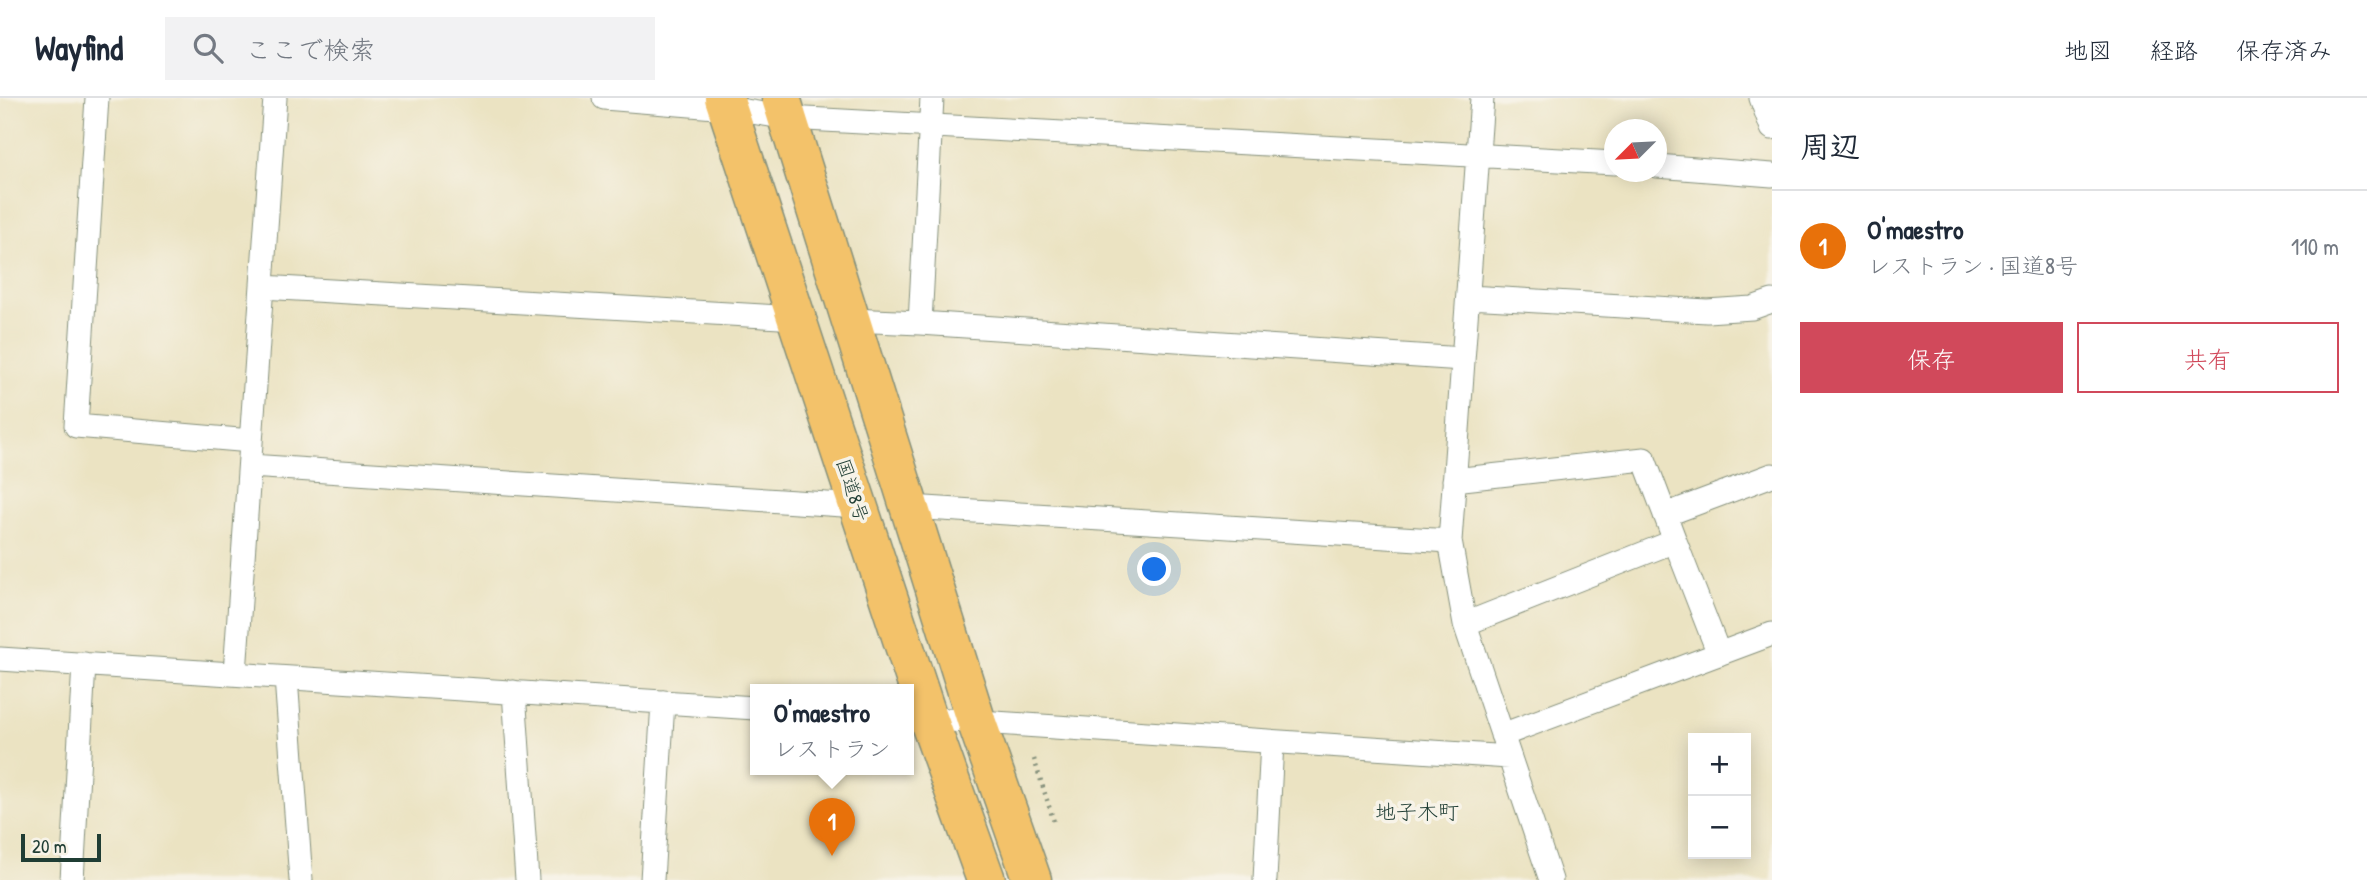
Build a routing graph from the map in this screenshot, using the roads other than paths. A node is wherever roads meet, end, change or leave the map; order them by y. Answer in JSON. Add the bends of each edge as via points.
{"nodes":[{"id":1,"x":97,"y":98,"type":"edge"},
{"id":2,"x":275,"y":98,"type":"edge"},
{"id":3,"x":604,"y":98,"type":"edge"},
{"id":4,"x":932,"y":98,"type":"edge"},
{"id":5,"x":1482,"y":98,"type":"edge"},
{"id":6,"x":1761,"y":98,"type":"edge"},
{"id":7,"x":726,"y":103,"type":"edge"},
{"id":8,"x":784,"y":108,"type":"edge"},
{"id":9,"x":930,"y":124,"type":"junction"},
{"id":10,"x":1772,"y":128,"type":"edge"},
{"id":11,"x":1480,"y":154,"type":"junction"},
{"id":12,"x":1604,"y":162,"type":"edge"},
{"id":13,"x":1667,"y":167,"type":"edge"},
{"id":14,"x":1772,"y":175,"type":"edge"},
{"id":15,"x":262,"y":288,"type":"junction"},
{"id":16,"x":1469,"y":296,"type":"junction"},
{"id":17,"x":1772,"y":301,"type":"edge"},
{"id":18,"x":797,"y":318,"type":"junction"},
{"id":19,"x":851,"y":320,"type":"junction"},
{"id":20,"x":920,"y":323,"type":"junction"},
{"id":21,"x":1463,"y":359,"type":"junction"},
{"id":22,"x":251,"y":441,"type":"junction"},
{"id":23,"x":250,"y":466,"type":"junction"},
{"id":24,"x":1772,"y":475,"type":"edge"},
{"id":25,"x":1454,"y":480,"type":"junction"},
{"id":26,"x":858,"y":506,"type":"junction"},
{"id":27,"x":910,"y":507,"type":"junction"},
{"id":28,"x":1665,"y":515,"type":"junction"},
{"id":29,"x":1450,"y":541,"type":"junction"},
{"id":30,"x":1675,"y":541,"type":"junction"},
{"id":31,"x":1465,"y":624,"type":"junction"},
{"id":32,"x":1772,"y":634,"type":"edge"},
{"id":33,"x":1719,"y":654,"type":"junction"},
{"id":34,"x":0,"y":659,"type":"edge"},
{"id":35,"x":84,"y":664,"type":"junction"},
{"id":36,"x":235,"y":673,"type":"junction"},
{"id":37,"x":286,"y":678,"type":"junction"},
{"id":38,"x":909,"y":684,"type":"edge"},
{"id":39,"x":514,"y":692,"type":"junction"},
{"id":40,"x":914,"y":701,"type":"edge"},
{"id":41,"x":663,"y":702,"type":"junction"},
{"id":42,"x":750,"y":708,"type":"edge"},
{"id":43,"x":919,"y":718,"type":"edge"},
{"id":44,"x":977,"y":723,"type":"junction"},
{"id":45,"x":1502,"y":735,"type":"junction"},
{"id":46,"x":1272,"y":742,"type":"junction"},
{"id":47,"x":1509,"y":757,"type":"junction"},
{"id":48,"x":72,"y":880,"type":"edge"},
{"id":49,"x":301,"y":880,"type":"edge"},
{"id":50,"x":527,"y":880,"type":"edge"},
{"id":51,"x":652,"y":880,"type":"edge"},
{"id":52,"x":986,"y":880,"type":"edge"},
{"id":53,"x":1032,"y":880,"type":"edge"},
{"id":54,"x":1265,"y":880,"type":"edge"},
{"id":55,"x":1551,"y":880,"type":"edge"}],
"edges":[{"from":1,"to":22,"type":"street","via":[[76,426]]},
{"from":2,"to":15,"type":"street"},
{"from":3,"to":7,"type":"street"},
{"from":4,"to":9,"type":"street"},
{"from":5,"to":11,"type":"street"},
{"from":6,"to":10,"type":"street"},
{"from":7,"to":8,"type":"street"},
{"from":7,"to":18,"type":"highway","name":"国道8号"},
{"from":8,"to":9,"type":"street"},
{"from":8,"to":19,"type":"highway"},
{"from":9,"to":11,"type":"street"},
{"from":9,"to":20,"type":"street"},
{"from":11,"to":12,"type":"street"},
{"from":11,"to":16,"type":"street"},
{"from":13,"to":14,"type":"street"},
{"from":15,"to":18,"type":"street"},
{"from":15,"to":22,"type":"street"},
{"from":16,"to":17,"type":"street","via":[[1707,311]]},
{"from":16,"to":21,"type":"street"},
{"from":18,"to":26,"type":"highway","name":"国道8号"},
{"from":19,"to":20,"type":"street"},
{"from":19,"to":27,"type":"highway"},
{"from":20,"to":21,"type":"street"},
{"from":21,"to":25,"type":"street"},
{"from":22,"to":23,"type":"street"},
{"from":23,"to":26,"type":"street"},
{"from":23,"to":36,"type":"street"},
{"from":24,"to":28,"type":"street"},
{"from":25,"to":28,"type":"street","via":[[1644,459]]},
{"from":25,"to":29,"type":"street"},
{"from":26,"to":38,"type":"highway","name":"国道8号"},
{"from":27,"to":29,"type":"street"},
{"from":27,"to":44,"type":"highway"},
{"from":28,"to":30,"type":"street"},
{"from":29,"to":31,"type":"street"},
{"from":30,"to":31,"type":"street"},
{"from":30,"to":33,"type":"street"},
{"from":31,"to":45,"type":"street"},
{"from":32,"to":33,"type":"street"},
{"from":33,"to":45,"type":"street"},
{"from":34,"to":35,"type":"street"},
{"from":35,"to":36,"type":"street"},
{"from":35,"to":48,"type":"street"},
{"from":36,"to":37,"type":"street"},
{"from":37,"to":39,"type":"street"},
{"from":37,"to":49,"type":"street"},
{"from":39,"to":41,"type":"street"},
{"from":39,"to":50,"type":"street"},
{"from":40,"to":43,"type":"highway","name":"国道8号"},
{"from":41,"to":42,"type":"street"},
{"from":41,"to":51,"type":"street"},
{"from":43,"to":44,"type":"street"},
{"from":43,"to":52,"type":"highway","name":"国道8号"},
{"from":44,"to":46,"type":"street"},
{"from":44,"to":53,"type":"highway"},
{"from":45,"to":47,"type":"street"},
{"from":46,"to":47,"type":"street"},
{"from":46,"to":54,"type":"street"},
{"from":47,"to":55,"type":"street"}]}
